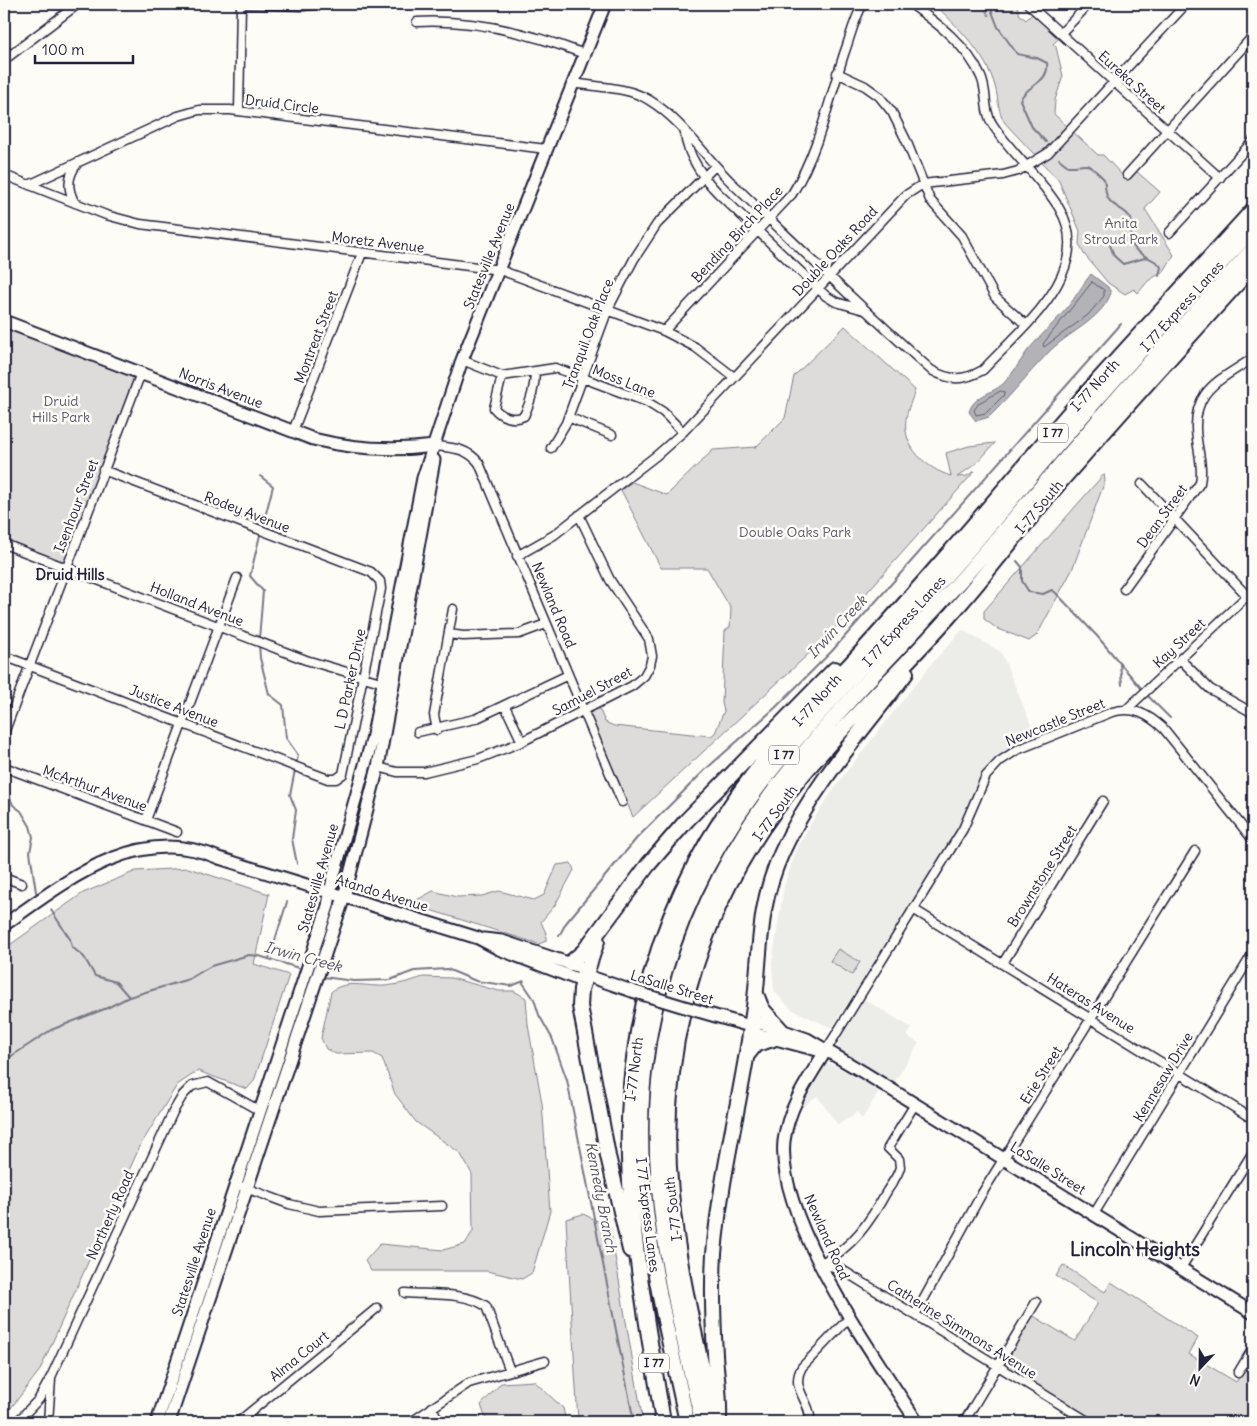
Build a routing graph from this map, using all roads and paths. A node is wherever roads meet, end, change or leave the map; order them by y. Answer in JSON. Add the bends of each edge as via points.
{"nodes":[{"id":1,"x":78,"y":4,"type":"edge"},
{"id":2,"x":242,"y":4,"type":"edge"},
{"id":3,"x":322,"y":4,"type":"edge"},
{"id":4,"x":597,"y":4,"type":"edge"},
{"id":5,"x":605,"y":4,"type":"edge"},
{"id":6,"x":863,"y":4,"type":"edge"},
{"id":7,"x":911,"y":4,"type":"edge"},
{"id":8,"x":1028,"y":4,"type":"edge"},
{"id":9,"x":1089,"y":4,"type":"edge"},
{"id":10,"x":1186,"y":4,"type":"edge"},
{"id":11,"x":417,"y":22,"type":"dead end"},
{"id":12,"x":1061,"y":33,"type":"junction"},
{"id":13,"x":1253,"y":36,"type":"edge"},
{"id":14,"x":579,"y":52,"type":"junction"},
{"id":15,"x":4,"y":60,"type":"edge"},
{"id":16,"x":837,"y":73,"type":"junction"},
{"id":17,"x":573,"y":80,"type":"junction"},
{"id":18,"x":1114,"y":82,"type":"junction"},
{"id":19,"x":239,"y":111,"type":"junction"},
{"id":20,"x":1167,"y":131,"type":"junction"},
{"id":21,"x":685,"y":134,"type":"junction"},
{"id":22,"x":1253,"y":141,"type":"edge"},
{"id":23,"x":546,"y":149,"type":"junction"},
{"id":24,"x":78,"y":162,"type":"junction"},
{"id":25,"x":715,"y":166,"type":"junction"},
{"id":26,"x":1027,"y":167,"type":"junction"},
{"id":27,"x":4,"y":175,"type":"edge"},
{"id":28,"x":1127,"y":175,"type":"dead end"},
{"id":29,"x":705,"y":177,"type":"junction"},
{"id":30,"x":1220,"y":178,"type":"junction"},
{"id":31,"x":923,"y":184,"type":"junction"},
{"id":32,"x":29,"y":185,"type":"junction"},
{"id":33,"x":75,"y":203,"type":"junction"},
{"id":34,"x":1253,"y":210,"type":"edge"},
{"id":35,"x":769,"y":219,"type":"junction"},
{"id":36,"x":1253,"y":228,"type":"edge"},
{"id":37,"x":758,"y":231,"type":"junction"},
{"id":38,"x":1169,"y":233,"type":"dead end"},
{"id":39,"x":1253,"y":249,"type":"edge"},
{"id":40,"x":362,"y":252,"type":"junction"},
{"id":41,"x":1253,"y":266,"type":"edge"},
{"id":42,"x":500,"y":270,"type":"junction"},
{"id":43,"x":829,"y":276,"type":"junction"},
{"id":44,"x":817,"y":288,"type":"junction"},
{"id":45,"x":608,"y":309,"type":"junction"},
{"id":46,"x":864,"y":310,"type":"junction"},
{"id":47,"x":4,"y":321,"type":"edge"},
{"id":48,"x":1025,"y":324,"type":"junction"},
{"id":49,"x":664,"y":331,"type":"junction"},
{"id":50,"x":1253,"y":358,"type":"edge"},
{"id":51,"x":462,"y":360,"type":"junction"},
{"id":52,"x":534,"y":371,"type":"junction"},
{"id":53,"x":141,"y":373,"type":"junction"},
{"id":54,"x":502,"y":376,"type":"junction"},
{"id":55,"x":734,"y":377,"type":"junction"},
{"id":56,"x":583,"y":378,"type":"junction"},
{"id":57,"x":568,"y":417,"type":"junction"},
{"id":58,"x":293,"y":431,"type":"junction"},
{"id":59,"x":683,"y":432,"type":"junction"},
{"id":60,"x":612,"y":435,"type":"dead end"},
{"id":61,"x":436,"y":446,"type":"junction"},
{"id":62,"x":551,"y":448,"type":"dead end"},
{"id":63,"x":103,"y":470,"type":"junction"},
{"id":64,"x":1142,"y":484,"type":"dead end"},
{"id":65,"x":579,"y":515,"type":"junction"},
{"id":66,"x":1175,"y":519,"type":"junction"},
{"id":67,"x":4,"y":544,"type":"edge"},
{"id":68,"x":517,"y":556,"type":"junction"},
{"id":69,"x":67,"y":568,"type":"junction"},
{"id":70,"x":237,"y":578,"type":"dead end"},
{"id":71,"x":380,"y":581,"type":"joint"},
{"id":72,"x":1124,"y":589,"type":"dead end"},
{"id":73,"x":1247,"y":596,"type":"junction"},
{"id":74,"x":1253,"y":602,"type":"edge"},
{"id":75,"x":453,"y":609,"type":"dead end"},
{"id":76,"x":952,"y":613,"type":"junction"},
{"id":77,"x":546,"y":624,"type":"junction"},
{"id":78,"x":219,"y":626,"type":"junction"},
{"id":79,"x":448,"y":634,"type":"junction"},
{"id":80,"x":4,"y":656,"type":"edge"},
{"id":81,"x":856,"y":658,"type":"junction"},
{"id":82,"x":1180,"y":659,"type":"junction"},
{"id":83,"x":29,"y":665,"type":"junction"},
{"id":84,"x":568,"y":675,"type":"junction"},
{"id":85,"x":364,"y":678,"type":"junction"},
{"id":86,"x":384,"y":683,"type":"junction"},
{"id":87,"x":505,"y":706,"type":"junction"},
{"id":88,"x":1127,"y":709,"type":"junction"},
{"id":89,"x":583,"y":711,"type":"junction"},
{"id":90,"x":1253,"y":713,"type":"edge"},
{"id":91,"x":183,"y":723,"type":"junction"},
{"id":92,"x":437,"y":730,"type":"junction"},
{"id":93,"x":418,"y":732,"type":"dead end"},
{"id":94,"x":4,"y":733,"type":"edge"},
{"id":95,"x":522,"y":742,"type":"junction"},
{"id":96,"x":378,"y":767,"type":"junction"},
{"id":97,"x":4,"y":768,"type":"edge"},
{"id":98,"x":336,"y":779,"type":"joint"},
{"id":99,"x":1103,"y":801,"type":"dead end"},
{"id":100,"x":622,"y":802,"type":"dead end"},
{"id":101,"x":146,"y":820,"type":"junction"},
{"id":102,"x":177,"y":832,"type":"dead end"},
{"id":103,"x":1253,"y":840,"type":"edge"},
{"id":104,"x":1195,"y":852,"type":"dead end"},
{"id":105,"x":219,"y":858,"type":"junction"},
{"id":106,"x":4,"y":877,"type":"edge"},
{"id":107,"x":22,"y":884,"type":"dead end"},
{"id":108,"x":330,"y":892,"type":"junction"},
{"id":109,"x":344,"y":896,"type":"junction"},
{"id":110,"x":913,"y":909,"type":"junction"},
{"id":111,"x":4,"y":925,"type":"edge"},
{"id":112,"x":600,"y":933,"type":"junction"},
{"id":113,"x":4,"y":934,"type":"edge"},
{"id":114,"x":478,"y":938,"type":"junction"},
{"id":115,"x":1253,"y":953,"type":"edge"},
{"id":116,"x":317,"y":957,"type":"junction"},
{"id":117,"x":570,"y":963,"type":"junction"},
{"id":118,"x":1003,"y":963,"type":"junction"},
{"id":119,"x":585,"y":976,"type":"junction"},
{"id":120,"x":306,"y":991,"type":"junction"},
{"id":121,"x":755,"y":992,"type":"junction"},
{"id":122,"x":1091,"y":1018,"type":"junction"},
{"id":123,"x":750,"y":1026,"type":"junction"},
{"id":124,"x":777,"y":1034,"type":"junction"},
{"id":125,"x":804,"y":1048,"type":"junction"},
{"id":126,"x":825,"y":1052,"type":"junction"},
{"id":127,"x":748,"y":1054,"type":"junction"},
{"id":128,"x":1179,"y":1073,"type":"junction"},
{"id":129,"x":812,"y":1074,"type":"junction"},
{"id":130,"x":915,"y":1104,"type":"junction"},
{"id":131,"x":260,"y":1111,"type":"junction"},
{"id":132,"x":1253,"y":1119,"type":"edge"},
{"id":133,"x":1253,"y":1152,"type":"edge"},
{"id":134,"x":1004,"y":1159,"type":"junction"},
{"id":135,"x":241,"y":1187,"type":"junction"},
{"id":136,"x":442,"y":1206,"type":"dead end"},
{"id":137,"x":1094,"y":1214,"type":"junction"},
{"id":138,"x":820,"y":1264,"type":"junction"},
{"id":139,"x":1181,"y":1268,"type":"junction"},
{"id":140,"x":406,"y":1293,"type":"dead end"},
{"id":141,"x":1036,"y":1302,"type":"dead end"},
{"id":142,"x":644,"y":1304,"type":"junction"},
{"id":143,"x":377,"y":1308,"type":"dead end"},
{"id":144,"x":1253,"y":1313,"type":"edge"},
{"id":145,"x":915,"y":1315,"type":"junction"},
{"id":146,"x":850,"y":1317,"type":"junction"},
{"id":147,"x":1253,"y":1348,"type":"edge"},
{"id":148,"x":545,"y":1361,"type":"dead end"},
{"id":149,"x":997,"y":1366,"type":"junction"},
{"id":150,"x":510,"y":1371,"type":"junction"},
{"id":151,"x":1238,"y":1373,"type":"dead end"},
{"id":152,"x":51,"y":1377,"type":"junction"},
{"id":153,"x":432,"y":1408,"type":"junction"},
{"id":154,"x":17,"y":1422,"type":"edge"},
{"id":155,"x":48,"y":1422,"type":"edge"},
{"id":156,"x":161,"y":1422,"type":"edge"},
{"id":157,"x":238,"y":1422,"type":"edge"},
{"id":158,"x":411,"y":1422,"type":"edge"},
{"id":159,"x":439,"y":1422,"type":"edge"},
{"id":160,"x":663,"y":1422,"type":"edge"},
{"id":161,"x":687,"y":1422,"type":"edge"},
{"id":162,"x":702,"y":1422,"type":"edge"},
{"id":163,"x":714,"y":1422,"type":"edge"},
{"id":164,"x":718,"y":1422,"type":"edge"},
{"id":165,"x":810,"y":1422,"type":"edge"},
{"id":166,"x":917,"y":1422,"type":"edge"},
{"id":167,"x":964,"y":1422,"type":"edge"},
{"id":168,"x":1087,"y":1422,"type":"edge"}],
"edges":[{"from":1,"to":15,"type":"street"},
{"from":2,"to":3,"type":"street"},
{"from":2,"to":19,"type":"street"},
{"from":4,"to":14,"type":"main road","name":"Statesville Avenue"},
{"from":5,"to":17,"type":"main road","name":"Statesville Avenue"},
{"from":6,"to":16,"type":"street","name":"Bending Birch Place"},
{"from":7,"to":26,"type":"street","via":[[949,33],[974,64],[982,78],[991,123]]},
{"from":8,"to":12,"type":"street","name":"Eureka Street"},
{"from":9,"to":12,"type":"street"},
{"from":10,"to":18,"type":"street","name":"Double Oaks Road"},
{"from":11,"to":14,"type":"street","via":[[518,32]]},
{"from":12,"to":18,"type":"street","name":"Eureka Street"},
{"from":13,"to":20,"type":"street"},
{"from":14,"to":17,"type":"main road","name":"Statesville Avenue"},
{"from":16,"to":31,"type":"street","via":[[880,96],[906,140]]},
{"from":16,"to":35,"type":"street","name":"Bending Birch Place","via":[[802,177],[792,194]]},
{"from":17,"to":21,"type":"street","via":[[648,99],[674,118]]},
{"from":17,"to":23,"type":"main road","name":"Statesville Avenue"},
{"from":18,"to":20,"type":"street","name":"Eureka Street"},
{"from":18,"to":26,"type":"street","name":"Double Oaks Road","via":[[1048,153]]},
{"from":19,"to":23,"type":"street","name":"Druid Circle"},
{"from":19,"to":24,"type":"street","name":"Druid Circle","via":[[201,110],[178,116]]},
{"from":20,"to":28,"type":"street"},
{"from":20,"to":30,"type":"street","name":"Eureka Street"},
{"from":21,"to":25,"type":"street"},
{"from":21,"to":29,"type":"street","via":[[688,148]]},
{"from":22,"to":30,"type":"street"},
{"from":23,"to":42,"type":"main road","name":"Statesville Avenue"},
{"from":24,"to":32,"type":"street","name":"Druid Circle"},
{"from":24,"to":33,"type":"street","via":[[68,183]]},
{"from":25,"to":29,"type":"street","name":"Tranquil Oak Place"},
{"from":25,"to":35,"type":"street"},
{"from":26,"to":31,"type":"street","name":"Double Oaks Road","via":[[1003,175]]},
{"from":26,"to":48,"type":"street","via":[[1059,207],[1069,246],[1068,260],[1056,290]]},
{"from":27,"to":32,"type":"street","name":"Moretz Avenue"},
{"from":29,"to":37,"type":"street","via":[[716,192]]},
{"from":29,"to":45,"type":"street","name":"Tranquil Oak Place","via":[[657,224],[626,272]]},
{"from":30,"to":38,"type":"street"},
{"from":31,"to":43,"type":"street","name":"Double Oaks Road","via":[[906,195]]},
{"from":31,"to":48,"type":"street","via":[[937,210],[962,236],[996,297]]},
{"from":32,"to":33,"type":"street","name":"Moretz Avenue"},
{"from":33,"to":40,"type":"street","name":"Moretz Avenue","via":[[120,220],[144,225]]},
{"from":34,"to":81,"type":"highway","name":"I-77 North","number":"I 77","via":[[1092,387]]},
{"from":35,"to":37,"type":"street","name":"Bending Birch Place"},
{"from":35,"to":43,"type":"street"},
{"from":36,"to":161,"type":"highway","name":"I 77 Express Lanes","number":"I 77","via":[[1101,395],[956,564],[781,759],[734,822],[698,885],[671,950],[657,999],[644,1070],[640,1124],[641,1175],[648,1233]]},
{"from":37,"to":44,"type":"street"},
{"from":37,"to":49,"type":"street","name":"Bending Birch Place"},
{"from":39,"to":162,"type":"highway","name":"I 77 Express Lanes","number":"I 77","via":[[802,756],[746,831],[712,892],[692,940],[672,1003],[661,1063],[656,1124],[658,1190],[664,1238]]},
{"from":40,"to":42,"type":"street","name":"Moretz Avenue"},
{"from":40,"to":58,"type":"street","name":"Montreat Street"},
{"from":41,"to":76,"type":"highway","name":"I-77 South","number":"I 77","via":[[1061,481]]},
{"from":42,"to":45,"type":"street","name":"Moretz Avenue"},
{"from":42,"to":51,"type":"main road","name":"Statesville Avenue"},
{"from":43,"to":44,"type":"street","name":"Double Oaks Road"},
{"from":43,"to":46,"type":"street"},
{"from":44,"to":46,"type":"street","via":[[836,302]]},
{"from":44,"to":55,"type":"street","name":"Double Oaks Road"},
{"from":45,"to":49,"type":"street","name":"Moretz Avenue"},
{"from":45,"to":56,"type":"street","name":"Tranquil Oak Place"},
{"from":46,"to":48,"type":"street","via":[[930,370],[943,377],[970,378],[983,370]]},
{"from":47,"to":53,"type":"main road","name":"Norris Avenue"},
{"from":49,"to":55,"type":"street","name":"Moretz Avenue","via":[[695,347]]},
{"from":50,"to":66,"type":"street","name":"Dean Street","via":[[1213,384],[1201,398],[1195,420],[1202,472],[1200,483]]},
{"from":51,"to":54,"type":"street"},
{"from":51,"to":61,"type":"main road","name":"Statesville Avenue"},
{"from":52,"to":54,"type":"street","name":"Moss Lane"},
{"from":52,"to":54,"type":"street","via":[[535,386],[530,403],[524,416],[517,418],[502,415],[494,408]]},
{"from":52,"to":56,"type":"street","name":"Moss Lane","via":[[555,368]]},
{"from":53,"to":58,"type":"main road","name":"Norris Avenue"},
{"from":53,"to":63,"type":"street","name":"Isenhour Street"},
{"from":55,"to":59,"type":"street","name":"Double Oaks Road"},
{"from":56,"to":57,"type":"street","name":"Tranquil Oak Place"},
{"from":56,"to":59,"type":"street","name":"Moss Lane","via":[[647,402],[663,412]]},
{"from":57,"to":60,"type":"street"},
{"from":57,"to":62,"type":"street","name":"Tranquil Oak Place"},
{"from":58,"to":61,"type":"main road","name":"Norris Avenue","via":[[313,439],[352,446],[414,449]]},
{"from":59,"to":65,"type":"street","name":"Double Oaks Road"},
{"from":61,"to":68,"type":"street","name":"Newland Road","via":[[468,452],[479,463]]},
{"from":61,"to":86,"type":"main road","name":"Statesville Avenue","via":[[423,478]]},
{"from":61,"to":96,"type":"main road","name":"Statesville Avenue"},
{"from":63,"to":69,"type":"street","name":"Isenhour Street"},
{"from":63,"to":71,"type":"street","name":"Rodey Avenue","via":[[371,572]]},
{"from":64,"to":66,"type":"street"},
{"from":65,"to":68,"type":"street","name":"Double Oaks Road","via":[[548,540]]},
{"from":65,"to":89,"type":"street","name":"Samuel Street","via":[[610,580],[648,639],[652,656],[639,681]]},
{"from":66,"to":72,"type":"street","name":"Dean Street"},
{"from":66,"to":73,"type":"street"},
{"from":67,"to":69,"type":"street","name":"Holland Avenue"},
{"from":68,"to":77,"type":"street","name":"Newland Road"},
{"from":69,"to":78,"type":"street","name":"Holland Avenue"},
{"from":69,"to":83,"type":"street","name":"Isenhour Street"},
{"from":70,"to":78,"type":"street"},
{"from":71,"to":85,"type":"street","name":"L D Parker Drive"},
{"from":73,"to":74,"type":"street"},
{"from":73,"to":82,"type":"street","name":"Kay Street"},
{"from":75,"to":79,"type":"street"},
{"from":76,"to":121,"type":"highway","via":[[797,822],[781,854],[766,898]]},
{"from":76,"to":163,"type":"highway","name":"I-77 South","number":"I 77","via":[[826,746],[766,823],[723,897],[693,975],[672,1073],[668,1116],[669,1165],[680,1259]]},
{"from":77,"to":79,"type":"street","via":[[519,634]]},
{"from":77,"to":84,"type":"street","name":"Newland Road"},
{"from":78,"to":85,"type":"street","name":"Holland Avenue","via":[[306,660]]},
{"from":78,"to":91,"type":"street"},
{"from":79,"to":92,"type":"street","via":[[434,715]]},
{"from":80,"to":83,"type":"street","name":"Justice Avenue"},
{"from":81,"to":112,"type":"highway","via":[[833,670],[687,820],[632,885]]},
{"from":81,"to":142,"type":"highway","name":"I-77 North","number":"I 77","via":[[777,745],[723,816],[687,880],[657,954],[636,1042],[628,1124],[631,1193]]},
{"from":82,"to":88,"type":"street","name":"Kay Street"},
{"from":82,"to":90,"type":"street","via":[[1210,689]]},
{"from":83,"to":91,"type":"street","name":"Justice Avenue"},
{"from":83,"to":94,"type":"street","name":"Isenhour Street"},
{"from":84,"to":87,"type":"street"},
{"from":84,"to":89,"type":"street","name":"Newland Road"},
{"from":85,"to":86,"type":"street","name":"Holland Avenue"},
{"from":85,"to":98,"type":"street","name":"L D Parker Drive","via":[[344,774]]},
{"from":86,"to":108,"type":"main road","name":"Statesville Avenue","via":[[362,779]]},
{"from":87,"to":92,"type":"street"},
{"from":87,"to":95,"type":"street"},
{"from":88,"to":103,"type":"street","name":"Newcastle Street","via":[[1145,714],[1164,729]]},
{"from":88,"to":110,"type":"street","name":"Newcastle Street","via":[[1017,750],[1000,761],[980,786],[963,829]]},
{"from":89,"to":95,"type":"street","name":"Samuel Street"},
{"from":89,"to":100,"type":"street","name":"Newland Road"},
{"from":91,"to":98,"type":"street","name":"Justice Avenue","via":[[328,779]]},
{"from":91,"to":101,"type":"street"},
{"from":92,"to":93,"type":"street"},
{"from":95,"to":96,"type":"street","name":"Samuel Street","via":[[438,770],[397,772]]},
{"from":96,"to":109,"type":"main road","name":"Statesville Avenue"},
{"from":97,"to":101,"type":"street","name":"McArthur Avenue"},
{"from":99,"to":118,"type":"street","name":"Brownstone Street"},
{"from":101,"to":102,"type":"street","name":"McArthur Avenue"},
{"from":104,"to":122,"type":"street","name":"Erie Street"},
{"from":105,"to":108,"type":"main road","name":"Atando Avenue"},
{"from":105,"to":111,"type":"main road","name":"Atando Avenue","via":[[203,850],[170,848],[117,856],[79,873]]},
{"from":105,"to":113,"type":"main road","name":"Atando Avenue","via":[[156,856],[112,865],[82,879]]},
{"from":106,"to":107,"type":"street"},
{"from":108,"to":109,"type":"main road","name":"Atando Avenue"},
{"from":108,"to":116,"type":"main road","name":"Statesville Avenue"},
{"from":109,"to":114,"type":"main road","name":"Atando Avenue"},
{"from":109,"to":116,"type":"main road","name":"Statesville Avenue"},
{"from":110,"to":118,"type":"street","name":"Hateras Avenue"},
{"from":110,"to":126,"type":"street","name":"Newcastle Street"},
{"from":112,"to":117,"type":"highway","via":[[582,955]]},
{"from":112,"to":119,"type":"highway"},
{"from":114,"to":117,"type":"main road","name":"Atando Avenue","via":[[502,941]]},
{"from":114,"to":119,"type":"main road","name":"Atando Avenue","via":[[499,950],[576,979]]},
{"from":115,"to":128,"type":"street","name":"Kennesaw Drive"},
{"from":116,"to":120,"type":"main road","name":"Statesville Avenue"},
{"from":117,"to":119,"type":"main road","name":"Atando Avenue","via":[[580,966]]},
{"from":118,"to":122,"type":"street","name":"Hateras Avenue"},
{"from":119,"to":123,"type":"main road","name":"LaSalle Street","bridge":true},
{"from":119,"to":142,"type":"highway","via":[[580,1002],[596,1097],[620,1212]]},
{"from":120,"to":131,"type":"main road","name":"Statesville Avenue"},
{"from":120,"to":135,"type":"main road","name":"Statesville Avenue"},
{"from":121,"to":123,"type":"highway"},
{"from":121,"to":124,"type":"highway"},
{"from":122,"to":128,"type":"street","name":"Hateras Avenue"},
{"from":122,"to":134,"type":"street","name":"Erie Street"},
{"from":123,"to":124,"type":"main road","name":"LaSalle Street","via":[[761,1023]]},
{"from":123,"to":127,"type":"highway"},
{"from":124,"to":125,"type":"main road","name":"LaSalle Street"},
{"from":124,"to":126,"type":"main road","name":"LaSalle Street","via":[[807,1039]]},
{"from":124,"to":127,"type":"highway","via":[[756,1044]]},
{"from":125,"to":126,"type":"main road","name":"LaSalle Street"},
{"from":125,"to":129,"type":"main road","via":[[812,1058]]},
{"from":126,"to":129,"type":"main road","name":"Newland Road"},
{"from":126,"to":130,"type":"main road","name":"LaSalle Street"},
{"from":127,"to":164,"type":"highway","via":[[724,1175],[715,1249],[713,1316]]},
{"from":128,"to":132,"type":"street","name":"Hateras Avenue"},
{"from":128,"to":137,"type":"street","name":"Kennesaw Drive"},
{"from":129,"to":138,"type":"main road","name":"Newland Road","via":[[789,1118],[784,1158],[792,1196]]},
{"from":130,"to":134,"type":"main road","name":"LaSalle Street"},
{"from":130,"to":138,"type":"street","via":[[888,1148],[899,1159],[900,1167],[876,1211],[864,1229],[836,1257]]},
{"from":131,"to":135,"type":"main road","name":"Statesville Avenue"},
{"from":131,"to":152,"type":"street","name":"Northerly Road","via":[[208,1082],[192,1086],[183,1095],[152,1153]]},
{"from":133,"to":139,"type":"street"},
{"from":134,"to":137,"type":"main road","name":"LaSalle Street"},
{"from":134,"to":145,"type":"street","name":"Erie Street"},
{"from":135,"to":136,"type":"street","via":[[319,1211]]},
{"from":135,"to":156,"type":"main road","name":"Statesville Avenue"},
{"from":137,"to":139,"type":"main road","name":"LaSalle Street"},
{"from":138,"to":145,"type":"street","name":"Catherine Simmons Avenue","via":[[839,1268]]},
{"from":138,"to":146,"type":"main road","name":"Newland Road"},
{"from":139,"to":144,"type":"main road","name":"LaSalle Street"},
{"from":140,"to":150,"type":"street","via":[[482,1303],[490,1311]]},
{"from":141,"to":149,"type":"street"},
{"from":142,"to":160,"type":"highway","name":"I-77 North","number":"I 77"},
{"from":143,"to":157,"type":"street","name":"Alma Court"},
{"from":145,"to":149,"type":"street","name":"Catherine Simmons Avenue"},
{"from":146,"to":165,"type":"street","via":[[798,1374],[798,1388],[810,1410]]},
{"from":146,"to":166,"type":"main road","name":"Newland Road"},
{"from":147,"to":151,"type":"street"},
{"from":148,"to":150,"type":"street"},
{"from":149,"to":167,"type":"street"},
{"from":149,"to":168,"type":"street","name":"Catherine Simmons Avenue"},
{"from":150,"to":153,"type":"street","via":[[469,1382]]},
{"from":152,"to":154,"type":"street","name":"Northerly Road","via":[[39,1399]]},
{"from":152,"to":155,"type":"street"},
{"from":153,"to":158,"type":"street"},
{"from":153,"to":159,"type":"street"}]}
